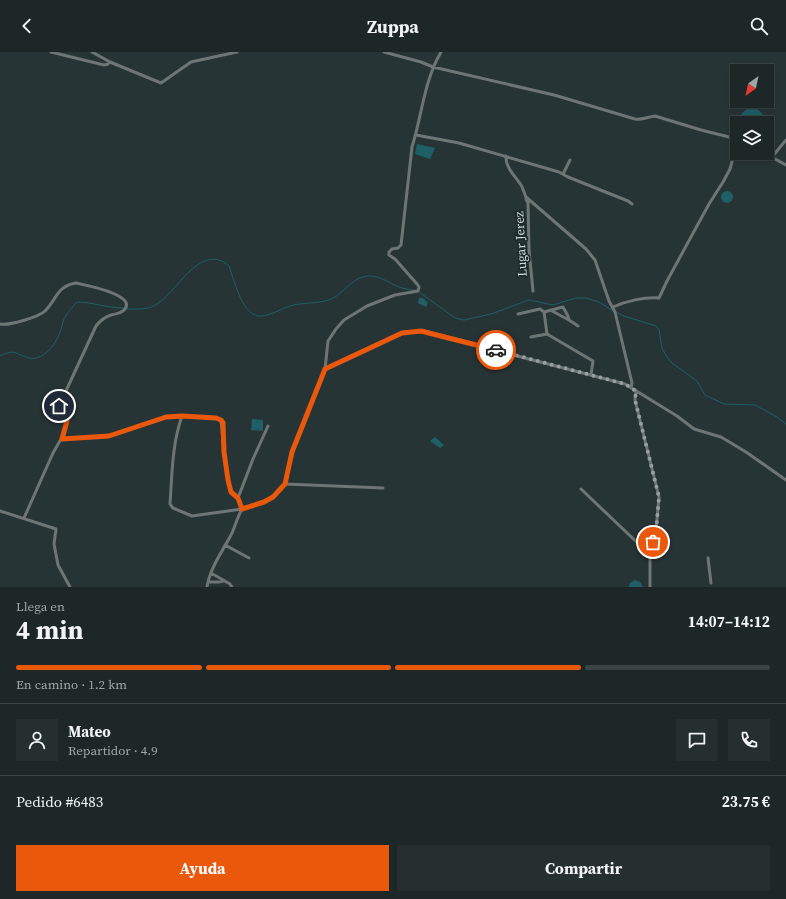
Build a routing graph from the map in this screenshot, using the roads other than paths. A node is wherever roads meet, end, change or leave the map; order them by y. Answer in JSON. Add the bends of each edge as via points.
{"nodes":[{"id":1,"x":51,"y":52,"type":"edge"},
{"id":2,"x":92,"y":52,"type":"edge"},
{"id":3,"x":237,"y":52,"type":"edge"},
{"id":4,"x":384,"y":52,"type":"edge"},
{"id":5,"x":441,"y":52,"type":"edge"},
{"id":6,"x":110,"y":62,"type":"junction"},
{"id":7,"x":433,"y":67,"type":"junction"},
{"id":8,"x":416,"y":135,"type":"junction"},
{"id":9,"x":730,"y":137,"type":"edge"},
{"id":10,"x":786,"y":140,"type":"edge"},
{"id":11,"x":774,"y":155,"type":"edge"},
{"id":12,"x":506,"y":156,"type":"junction"},
{"id":13,"x":774,"y":158,"type":"edge"},
{"id":14,"x":570,"y":160,"type":"dead end"},
{"id":15,"x":733,"y":160,"type":"edge"},
{"id":16,"x":786,"y":165,"type":"edge"},
{"id":17,"x":563,"y":174,"type":"junction"},
{"id":18,"x":526,"y":197,"type":"junction"},
{"id":19,"x":632,"y":204,"type":"dead end"},
{"id":20,"x":533,"y":291,"type":"dead end"},
{"id":21,"x":612,"y":307,"type":"junction"},
{"id":22,"x":552,"y":311,"type":"junction"},
{"id":23,"x":544,"y":312,"type":"junction"},
{"id":24,"x":518,"y":314,"type":"dead end"},
{"id":25,"x":569,"y":320,"type":"junction"},
{"id":26,"x":0,"y":324,"type":"edge"},
{"id":27,"x":578,"y":326,"type":"dead end"},
{"id":28,"x":548,"y":334,"type":"junction"},
{"id":29,"x":531,"y":337,"type":"dead end"},
{"id":30,"x":325,"y":369,"type":"junction"},
{"id":31,"x":591,"y":375,"type":"junction"},
{"id":32,"x":632,"y":388,"type":"junction"},
{"id":33,"x":636,"y":391,"type":"junction"},
{"id":34,"x":182,"y":416,"type":"junction"},
{"id":35,"x":268,"y":426,"type":"dead end"},
{"id":36,"x":62,"y":439,"type":"junction"},
{"id":37,"x":786,"y":480,"type":"edge"},
{"id":38,"x":285,"y":484,"type":"junction"},
{"id":39,"x":384,"y":488,"type":"dead end"},
{"id":40,"x":581,"y":489,"type":"dead end"},
{"id":41,"x":238,"y":498,"type":"junction"},
{"id":42,"x":242,"y":509,"type":"junction"},
{"id":43,"x":0,"y":511,"type":"edge"},
{"id":44,"x":24,"y":518,"type":"junction"},
{"id":45,"x":225,"y":545,"type":"junction"},
{"id":46,"x":650,"y":554,"type":"junction"},
{"id":47,"x":250,"y":558,"type":"dead end"},
{"id":48,"x":708,"y":558,"type":"dead end"},
{"id":49,"x":211,"y":573,"type":"junction"},
{"id":50,"x":223,"y":581,"type":"junction"},
{"id":51,"x":208,"y":582,"type":"junction"},
{"id":52,"x":711,"y":584,"type":"dead end"},
{"id":53,"x":70,"y":587,"type":"edge"},
{"id":54,"x":207,"y":587,"type":"edge"},
{"id":55,"x":232,"y":587,"type":"edge"},
{"id":56,"x":650,"y":587,"type":"edge"}],
"edges":[{"from":1,"to":6,"type":"street","via":[[104,65]]},
{"from":2,"to":6,"type":"street"},
{"from":3,"to":6,"type":"street","via":[[191,62],[161,83]]},
{"from":4,"to":7,"type":"street"},
{"from":5,"to":7,"type":"street"},
{"from":7,"to":8,"type":"street"},
{"from":7,"to":9,"type":"street","via":[[554,95],[639,120],[655,116]]},
{"from":8,"to":12,"type":"street"},
{"from":8,"to":30,"type":"street","via":[[406,191],[402,239],[398,248],[392,248],[389,255],[419,289],[380,300],[344,320],[328,342]]},
{"from":10,"to":11,"type":"street"},
{"from":12,"to":17,"type":"street"},
{"from":12,"to":18,"type":"street","via":[[510,170],[522,186]]},
{"from":13,"to":16,"type":"street"},
{"from":14,"to":17,"type":"street"},
{"from":15,"to":21,"type":"street","via":[[724,182],[709,204],[659,298],[632,301]]},
{"from":17,"to":19,"type":"street"},
{"from":18,"to":20,"type":"street","name":"Lugar Jerez"},
{"from":18,"to":21,"type":"street","via":[[591,254]]},
{"from":21,"to":32,"type":"street","via":[[627,357]]},
{"from":22,"to":23,"type":"street"},
{"from":22,"to":25,"type":"street"},
{"from":22,"to":25,"type":"street","via":[[563,307]]},
{"from":23,"to":24,"type":"street","via":[[540,310]]},
{"from":23,"to":28,"type":"street"},
{"from":25,"to":27,"type":"street"},
{"from":26,"to":36,"type":"street","via":[[9,324],[42,313],[62,288],[76,283],[111,292],[124,300],[126,307],[122,312],[105,317],[96,326],[59,406],[67,421]]},
{"from":28,"to":29,"type":"street"},
{"from":28,"to":31,"type":"street","via":[[593,361]]},
{"from":30,"to":31,"type":"street","via":[[402,333],[421,331]]},
{"from":30,"to":38,"type":"street","via":[[292,452]]},
{"from":31,"to":32,"type":"street"},
{"from":32,"to":33,"type":"street"},
{"from":33,"to":37,"type":"street","via":[[694,429],[721,437],[740,448]]},
{"from":33,"to":46,"type":"street","via":[[635,400],[659,497],[656,531]]},
{"from":34,"to":36,"type":"street","via":[[166,417],[109,436]]},
{"from":34,"to":41,"type":"street","via":[[221,420],[228,480],[231,492]]},
{"from":34,"to":42,"type":"street","via":[[178,428],[170,504],[173,508],[192,516]]},
{"from":35,"to":41,"type":"street"},
{"from":36,"to":44,"type":"street","via":[[53,453]]},
{"from":38,"to":39,"type":"street"},
{"from":38,"to":42,"type":"street","via":[[273,497]]},
{"from":40,"to":46,"type":"street"},
{"from":41,"to":42,"type":"street"},
{"from":42,"to":45,"type":"street"},
{"from":43,"to":44,"type":"street"},
{"from":44,"to":53,"type":"street","via":[[56,529],[54,544],[58,565]]},
{"from":45,"to":47,"type":"street"},
{"from":45,"to":49,"type":"street"},
{"from":46,"to":56,"type":"street"},
{"from":48,"to":52,"type":"street"},
{"from":49,"to":50,"type":"street"},
{"from":49,"to":51,"type":"street"},
{"from":50,"to":51,"type":"street"},
{"from":50,"to":55,"type":"street"},
{"from":51,"to":54,"type":"street"}]}
